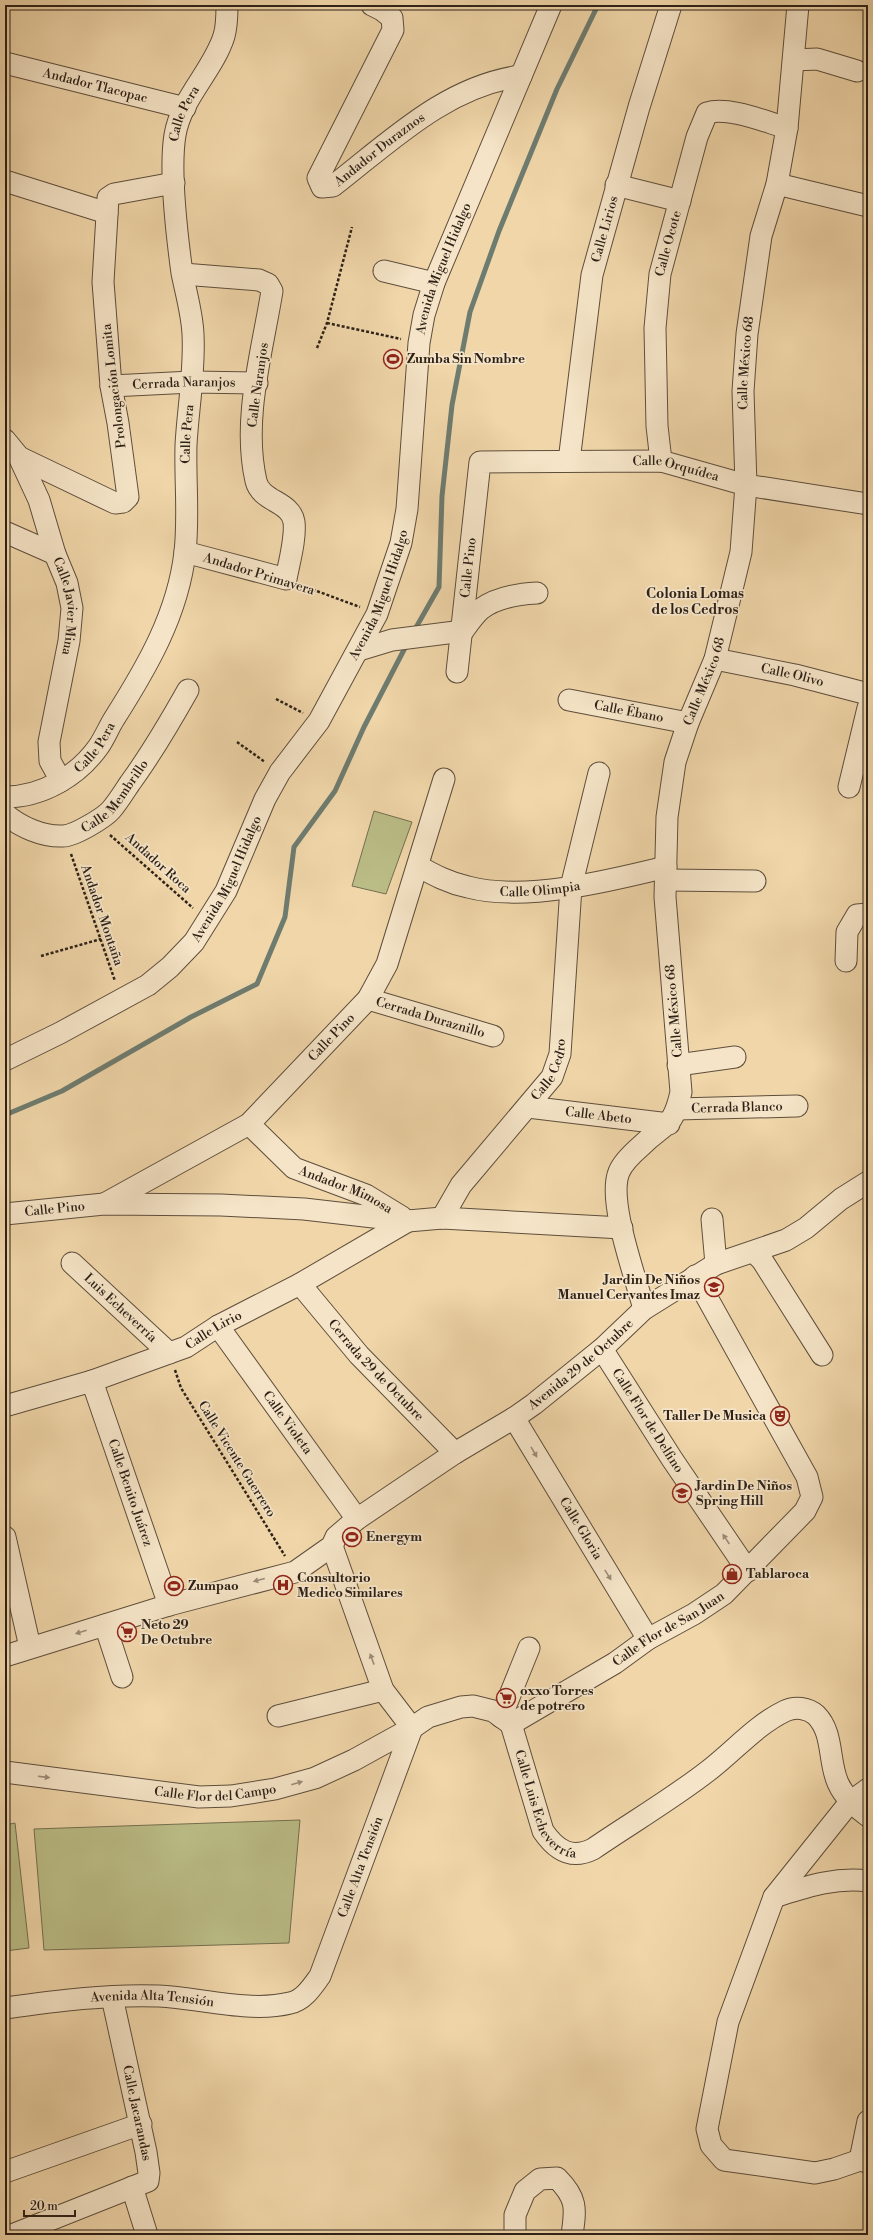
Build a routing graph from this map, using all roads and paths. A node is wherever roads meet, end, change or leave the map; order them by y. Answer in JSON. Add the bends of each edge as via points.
{"nodes":[{"id":1,"x":227,"y":5,"type":"edge"},
{"id":2,"x":372,"y":5,"type":"edge"},
{"id":3,"x":551,"y":5,"type":"edge"},
{"id":4,"x":671,"y":5,"type":"edge"},
{"id":5,"x":798,"y":5,"type":"edge"},
{"id":6,"x":794,"y":60,"type":"junction"},
{"id":7,"x":5,"y":63,"type":"edge"},
{"id":8,"x":857,"y":71,"type":"dead end"},
{"id":9,"x":521,"y":76,"type":"junction"},
{"id":10,"x":185,"y":108,"type":"junction"},
{"id":11,"x":788,"y":128,"type":"junction"},
{"id":12,"x":5,"y":181,"type":"edge"},
{"id":13,"x":174,"y":183,"type":"junction"},
{"id":14,"x":776,"y":184,"type":"junction"},
{"id":15,"x":616,"y":185,"type":"junction"},
{"id":16,"x":680,"y":201,"type":"junction"},
{"id":17,"x":868,"y":206,"type":"edge"},
{"id":18,"x":108,"y":212,"type":"junction"},
{"id":19,"x":352,"y":227,"type":"dead end"},
{"id":20,"x":384,"y":271,"type":"dead end"},
{"id":21,"x":182,"y":274,"type":"junction"},
{"id":22,"x":434,"y":283,"type":"junction"},
{"id":23,"x":327,"y":323,"type":"junction"},
{"id":24,"x":419,"y":343,"type":"junction"},
{"id":25,"x":317,"y":348,"type":"dead end"},
{"id":26,"x":192,"y":382,"type":"junction"},
{"id":27,"x":257,"y":383,"type":"junction"},
{"id":28,"x":111,"y":386,"type":"junction"},
{"id":29,"x":5,"y":440,"type":"edge"},
{"id":30,"x":19,"y":457,"type":"junction"},
{"id":31,"x":569,"y":460,"type":"junction"},
{"id":32,"x":661,"y":461,"type":"junction"},
{"id":33,"x":480,"y":462,"type":"joint"},
{"id":34,"x":746,"y":485,"type":"junction"},
{"id":35,"x":868,"y":504,"type":"edge"},
{"id":36,"x":5,"y":532,"type":"edge"},
{"id":37,"x":185,"y":552,"type":"junction"},
{"id":38,"x":55,"y":554,"type":"junction"},
{"id":39,"x":286,"y":579,"type":"junction"},
{"id":40,"x":537,"y":593,"type":"dead end"},
{"id":41,"x":377,"y":614,"type":"junction"},
{"id":42,"x":457,"y":631,"type":"junction"},
{"id":43,"x":359,"y":650,"type":"junction"},
{"id":44,"x":715,"y":659,"type":"junction"},
{"id":45,"x":457,"y":672,"type":"dead end"},
{"id":46,"x":188,"y":690,"type":"dead end"},
{"id":47,"x":868,"y":694,"type":"edge"},
{"id":48,"x":276,"y":699,"type":"dead end"},
{"id":49,"x":569,"y":700,"type":"dead end"},
{"id":50,"x":868,"y":708,"type":"edge"},
{"id":51,"x":319,"y":721,"type":"junction"},
{"id":52,"x":688,"y":723,"type":"junction"},
{"id":53,"x":238,"y":742,"type":"dead end"},
{"id":54,"x":280,"y":772,"type":"junction"},
{"id":55,"x":599,"y":774,"type":"dead end"},
{"id":56,"x":444,"y":779,"type":"dead end"},
{"id":57,"x":61,"y":781,"type":"junction"},
{"id":58,"x":849,"y":787,"type":"dead end"},
{"id":59,"x":5,"y":797,"type":"edge"},
{"id":60,"x":5,"y":814,"type":"edge"},
{"id":61,"x":94,"y":822,"type":"junction"},
{"id":62,"x":65,"y":836,"type":"junction"},
{"id":63,"x":418,"y":866,"type":"junction"},
{"id":64,"x":666,"y":873,"type":"junction"},
{"id":65,"x":755,"y":881,"type":"dead end"},
{"id":66,"x":571,"y":887,"type":"junction"},
{"id":67,"x":868,"y":914,"type":"edge"},
{"id":68,"x":208,"y":919,"type":"junction"},
{"id":69,"x":101,"y":939,"type":"junction"},
{"id":70,"x":41,"y":956,"type":"dead end"},
{"id":71,"x":846,"y":961,"type":"dead end"},
{"id":72,"x":368,"y":999,"type":"junction"},
{"id":73,"x":121,"y":1000,"type":"junction"},
{"id":74,"x":493,"y":1036,"type":"dead end"},
{"id":75,"x":735,"y":1057,"type":"dead end"},
{"id":76,"x":5,"y":1060,"type":"edge"},
{"id":77,"x":678,"y":1065,"type":"junction"},
{"id":78,"x":797,"y":1106,"type":"dead end"},
{"id":79,"x":528,"y":1107,"type":"junction"},
{"id":80,"x":673,"y":1117,"type":"junction"},
{"id":81,"x":250,"y":1124,"type":"junction"},
{"id":82,"x":868,"y":1182,"type":"edge"},
{"id":83,"x":104,"y":1204,"type":"junction"},
{"id":84,"x":5,"y":1214,"type":"edge"},
{"id":85,"x":442,"y":1218,"type":"junction"},
{"id":86,"x":712,"y":1218,"type":"dead end"},
{"id":87,"x":408,"y":1221,"type":"junction"},
{"id":88,"x":622,"y":1228,"type":"junction"},
{"id":89,"x":754,"y":1252,"type":"junction"},
{"id":90,"x":72,"y":1263,"type":"dead end"},
{"id":91,"x":716,"y":1264,"type":"junction"},
{"id":92,"x":695,"y":1276,"type":"junction"},
{"id":93,"x":300,"y":1284,"type":"junction"},
{"id":94,"x":644,"y":1309,"type":"junction"},
{"id":95,"x":218,"y":1326,"type":"junction"},
{"id":96,"x":602,"y":1349,"type":"junction"},
{"id":97,"x":169,"y":1353,"type":"junction"},
{"id":98,"x":822,"y":1355,"type":"dead end"},
{"id":99,"x":92,"y":1381,"type":"junction"},
{"id":100,"x":5,"y":1406,"type":"edge"},
{"id":101,"x":514,"y":1418,"type":"junction"},
{"id":102,"x":455,"y":1453,"type":"junction"},
{"id":103,"x":357,"y":1519,"type":"junction"},
{"id":104,"x":5,"y":1537,"type":"edge"},
{"id":105,"x":332,"y":1546,"type":"junction"},
{"id":106,"x":748,"y":1571,"type":"junction"},
{"id":107,"x":295,"y":1572,"type":"junction"},
{"id":108,"x":169,"y":1605,"type":"junction"},
{"id":109,"x":104,"y":1625,"type":"junction"},
{"id":110,"x":648,"y":1639,"type":"junction"},
{"id":111,"x":30,"y":1647,"type":"junction"},
{"id":112,"x":529,"y":1648,"type":"dead end"},
{"id":113,"x":5,"y":1656,"type":"edge"},
{"id":114,"x":122,"y":1676,"type":"dead end"},
{"id":115,"x":383,"y":1690,"type":"junction"},
{"id":116,"x":278,"y":1716,"type":"dead end"},
{"id":117,"x":506,"y":1720,"type":"junction"},
{"id":118,"x":412,"y":1728,"type":"junction"},
{"id":119,"x":5,"y":1772,"type":"edge"},
{"id":120,"x":868,"y":1789,"type":"edge"},
{"id":121,"x":850,"y":1802,"type":"junction"},
{"id":122,"x":868,"y":1816,"type":"edge"},
{"id":123,"x":868,"y":1881,"type":"edge"},
{"id":124,"x":774,"y":1897,"type":"junction"},
{"id":125,"x":112,"y":1997,"type":"junction"},
{"id":126,"x":300,"y":2000,"type":"joint"},
{"id":127,"x":5,"y":2008,"type":"edge"},
{"id":128,"x":868,"y":2121,"type":"edge"},
{"id":129,"x":141,"y":2124,"type":"junction"},
{"id":130,"x":864,"y":2161,"type":"edge"},
{"id":131,"x":5,"y":2172,"type":"edge"},
{"id":132,"x":132,"y":2187,"type":"junction"},
{"id":133,"x":20,"y":2233,"type":"edge"},
{"id":134,"x":147,"y":2235,"type":"edge"},
{"id":135,"x":515,"y":2235,"type":"edge"},
{"id":136,"x":572,"y":2235,"type":"edge"}],
"edges":[{"from":1,"to":10,"type":"street","name":"Calle Pera","via":[[225,33],[220,48]]},
{"from":2,"to":9,"type":"street","name":"Andador Duraznos","via":[[392,18],[392,30],[318,178],[322,187],[333,186],[418,119],[456,96],[501,79]]},
{"from":3,"to":9,"type":"street","name":"Avenida Miguel Hidalgo"},
{"from":4,"to":15,"type":"street","name":"Calle Lirios"},
{"from":5,"to":6,"type":"street","name":"Calle México 68"},
{"from":6,"to":8,"type":"street","via":[[817,59]]},
{"from":6,"to":11,"type":"street","name":"Calle México 68"},
{"from":7,"to":10,"type":"street","name":"Andador Tlacopac"},
{"from":9,"to":22,"type":"street","name":"Avenida Miguel Hidalgo"},
{"from":10,"to":13,"type":"street","name":"Calle Pera","via":[[175,134]]},
{"from":11,"to":14,"type":"street","name":"Calle México 68"},
{"from":11,"to":16,"type":"street","name":"Calle Ocote","via":[[721,110],[707,113],[697,137]]},
{"from":12,"to":18,"type":"street"},
{"from":13,"to":18,"type":"street","name":"Prolongación Lomita","via":[[110,195]]},
{"from":13,"to":21,"type":"street","name":"Calle Pera"},
{"from":14,"to":17,"type":"street"},
{"from":14,"to":34,"type":"street","name":"Calle México 68","via":[[761,236],[747,334],[743,391]]},
{"from":15,"to":16,"type":"street"},
{"from":15,"to":31,"type":"street","name":"Calle Lirios","via":[[592,275]]},
{"from":16,"to":32,"type":"street","name":"Calle Ocote","via":[[660,274],[655,328],[657,426]]},
{"from":18,"to":28,"type":"street","name":"Prolongación Lomita","via":[[103,282]]},
{"from":19,"to":23,"type":"path"},
{"from":20,"to":22,"type":"street"},
{"from":21,"to":26,"type":"street","name":"Calle Pera","via":[[193,334]]},
{"from":21,"to":27,"type":"street","name":"Calle Naranjos","via":[[259,280],[268,284],[272,291]]},
{"from":22,"to":24,"type":"street","name":"Avenida Miguel Hidalgo"},
{"from":23,"to":24,"type":"path"},
{"from":23,"to":25,"type":"path"},
{"from":24,"to":41,"type":"street","name":"Avenida Miguel Hidalgo","via":[[407,509],[401,543]]},
{"from":26,"to":27,"type":"street","name":"Cerrada Naranjos"},
{"from":26,"to":28,"type":"street","name":"Cerrada Naranjos"},
{"from":26,"to":37,"type":"street","name":"Calle Pera","via":[[186,446]]},
{"from":27,"to":39,"type":"street","name":"Calle Naranjos","via":[[251,428],[256,482],[262,494],[290,511],[294,522]]},
{"from":28,"to":30,"type":"street","name":"Prolongación Lomita","via":[[128,497],[123,502],[115,503]]},
{"from":29,"to":30,"type":"street","name":"Calle Javier Mina"},
{"from":30,"to":38,"type":"street","name":"Calle Javier Mina","via":[[39,500]]},
{"from":31,"to":32,"type":"street","name":"Calle Orquídea"},
{"from":31,"to":33,"type":"street","name":"Calle Orquídea"},
{"from":32,"to":34,"type":"street","name":"Calle Orquídea"},
{"from":33,"to":42,"type":"street","name":"Calle Pino"},
{"from":34,"to":35,"type":"street","name":"Calle Orquídea"},
{"from":34,"to":44,"type":"street","name":"Calle México 68","via":[[741,552]]},
{"from":36,"to":38,"type":"street"},
{"from":37,"to":39,"type":"street","name":"Andador Primavera"},
{"from":37,"to":57,"type":"street","name":"Calle Pera","via":[[174,603],[156,648],[141,676],[100,745],[76,772]]},
{"from":38,"to":57,"type":"street","name":"Calle Javier Mina","via":[[67,582],[72,608],[49,742],[50,761]]},
{"from":39,"to":41,"type":"path","name":"Andador Primavera"},
{"from":40,"to":42,"type":"street","via":[[518,594],[500,599],[481,609]]},
{"from":41,"to":43,"type":"street","name":"Avenida Miguel Hidalgo"},
{"from":42,"to":43,"type":"street","via":[[392,640]]},
{"from":42,"to":45,"type":"street","name":"Calle Pino"},
{"from":43,"to":51,"type":"street","name":"Avenida Miguel Hidalgo"},
{"from":44,"to":47,"type":"street","name":"Calle Olivo","via":[[795,675]]},
{"from":44,"to":52,"type":"street","name":"Calle México 68"},
{"from":46,"to":61,"type":"street","name":"Calle Membrillo","via":[[165,732],[134,778],[110,811]]},
{"from":48,"to":51,"type":"path"},
{"from":49,"to":52,"type":"street","name":"Calle Ébano"},
{"from":50,"to":58,"type":"street"},
{"from":51,"to":54,"type":"street","name":"Avenida Miguel Hidalgo"},
{"from":52,"to":64,"type":"street","name":"Calle México 68","via":[[675,762],[667,817]]},
{"from":53,"to":54,"type":"path"},
{"from":54,"to":68,"type":"street","name":"Avenida Miguel Hidalgo","via":[[265,799],[226,891]]},
{"from":55,"to":66,"type":"street","name":"Calle Cedro"},
{"from":56,"to":63,"type":"street","name":"Calle Pino"},
{"from":57,"to":59,"type":"street","name":"Calle Pera","via":[[26,795]]},
{"from":60,"to":62,"type":"street","name":"Calle Membrillo","via":[[28,828]]},
{"from":61,"to":62,"type":"street","name":"Calle Membrillo"},
{"from":61,"to":68,"type":"path","name":"Andador Roca"},
{"from":62,"to":69,"type":"path","name":"Andador Montaña"},
{"from":63,"to":66,"type":"street","name":"Calle Olimpia","via":[[444,880],[469,888],[509,891]]},
{"from":63,"to":72,"type":"street","name":"Calle Pino","via":[[387,964]]},
{"from":64,"to":65,"type":"street","name":"Calle Olimpia"},
{"from":64,"to":66,"type":"street","name":"Calle Olimpia"},
{"from":64,"to":77,"type":"street","name":"Calle México 68"},
{"from":66,"to":79,"type":"street","name":"Calle Cedro","via":[[560,1054],[552,1077]]},
{"from":67,"to":71,"type":"street","via":[[857,916],[847,932]]},
{"from":68,"to":73,"type":"street","name":"Avenida Miguel Hidalgo","via":[[194,942],[170,967],[148,985]]},
{"from":69,"to":70,"type":"path"},
{"from":69,"to":73,"type":"path","name":"Andador Montaña"},
{"from":72,"to":74,"type":"street","name":"Cerrada Duraznillo"},
{"from":72,"to":81,"type":"street","name":"Calle Pino"},
{"from":73,"to":76,"type":"street","name":"Avenida Miguel Hidalgo"},
{"from":75,"to":77,"type":"street"},
{"from":77,"to":80,"type":"street","name":"Calle México 68","via":[[680,1092]]},
{"from":78,"to":80,"type":"street","name":"Cerrada Blanco"},
{"from":79,"to":80,"type":"street","name":"Calle Abeto"},
{"from":79,"to":85,"type":"street","name":"Calle Cedro","via":[[461,1185]]},
{"from":80,"to":88,"type":"street","via":[[641,1146],[619,1172],[617,1204]]},
{"from":81,"to":83,"type":"street","name":"Calle Pino"},
{"from":81,"to":87,"type":"street","name":"Andador Mimosa","via":[[294,1168],[366,1195]]},
{"from":82,"to":89,"type":"street","name":"Avenida 29 de Octubre","via":[[841,1199],[806,1228],[786,1240]]},
{"from":83,"to":84,"type":"street","name":"Calle Pino"},
{"from":83,"to":87,"type":"street","name":"Calle Pino","via":[[304,1209]]},
{"from":85,"to":87,"type":"street","name":"Calle Pino"},
{"from":85,"to":88,"type":"street","name":"Calle Pino"},
{"from":86,"to":91,"type":"street"},
{"from":87,"to":93,"type":"street","name":"Calle Lirio"},
{"from":88,"to":94,"type":"street"},
{"from":89,"to":91,"type":"street","name":"Avenida 29 de Octubre"},
{"from":89,"to":98,"type":"street","via":[[762,1260]]},
{"from":90,"to":97,"type":"street","name":"Luis Echeverría"},
{"from":91,"to":92,"type":"street","name":"Avenida 29 de Octubre"},
{"from":92,"to":94,"type":"street","name":"Avenida 29 de Octubre"},
{"from":92,"to":106,"type":"street","name":"Calle Flor de San Juan","via":[[807,1477],[811,1489],[812,1497],[805,1511]]},
{"from":93,"to":95,"type":"street","name":"Calle Lirio"},
{"from":93,"to":102,"type":"street","name":"Cerrada 29 de Octubre","via":[[359,1355]]},
{"from":94,"to":96,"type":"street","name":"Avenida 29 de Octubre"},
{"from":95,"to":97,"type":"street","name":"Calle Lirio","via":[[186,1348]]},
{"from":95,"to":103,"type":"street","name":"Calle Violeta"},
{"from":96,"to":101,"type":"street","name":"Avenida 29 de Octubre"},
{"from":106,"to":96,"type":"street","name":"Calle Flor de Delfino","one_way":true},
{"from":97,"to":99,"type":"street","name":"Calle Lirio"},
{"from":97,"to":107,"type":"path","name":"Calle Vicente Guerrero","via":[[181,1388]]},
{"from":99,"to":100,"type":"street","name":"Calle Lirio"},
{"from":99,"to":108,"type":"street","name":"Calle Benito Juárez"},
{"from":101,"to":102,"type":"street","name":"Avenida 29 de Octubre"},
{"from":101,"to":110,"type":"street","name":"Calle Gloria","one_way":true},
{"from":102,"to":103,"type":"street","name":"Avenida 29 de Octubre"},
{"from":103,"to":105,"type":"street","name":"Avenida 29 de Octubre","via":[[336,1538]]},
{"from":104,"to":111,"type":"street"},
{"from":105,"to":107,"type":"street","name":"Avenida 29 de Octubre"},
{"from":115,"to":105,"type":"street","one_way":true},
{"from":106,"to":110,"type":"street","name":"Calle Flor de San Juan","via":[[724,1594]]},
{"from":107,"to":108,"type":"street","one_way":true},
{"from":108,"to":109,"type":"street"},
{"from":109,"to":111,"type":"street","one_way":true},
{"from":109,"to":114,"type":"street"},
{"from":110,"to":117,"type":"street","name":"Calle Flor de San Juan","via":[[615,1663]]},
{"from":111,"to":113,"type":"street"},
{"from":112,"to":117,"type":"street"},
{"from":115,"to":116,"type":"street"},
{"from":115,"to":118,"type":"street"},
{"from":117,"to":118,"type":"street","via":[[484,1708],[461,1707],[428,1717]]},
{"from":117,"to":121,"type":"street","name":"Calle Luis Echeverría","via":[[543,1831],[551,1843],[567,1853],[584,1854],[593,1849],[708,1771],[756,1730],[785,1711],[796,1708],[806,1709],[815,1715],[828,1731],[830,1752],[838,1783]]},
{"from":119,"to":118,"type":"street","name":"Calle Flor del Campo","one_way":true,"via":[[199,1797],[231,1796],[275,1789],[315,1778]]},
{"from":118,"to":126,"type":"street","name":"Calle Alta Tensión","via":[[320,1976]]},
{"from":120,"to":121,"type":"street"},
{"from":121,"to":122,"type":"street","name":"Calle Luis Echeverría"},
{"from":121,"to":124,"type":"street"},
{"from":123,"to":124,"type":"street","via":[[847,1878]]},
{"from":124,"to":130,"type":"street","via":[[728,2022],[707,2129],[711,2145],[724,2160],[815,2173]]},
{"from":125,"to":126,"type":"street","name":"Avenida Alta Tensión","via":[[160,1996],[253,2006],[289,2004]]},
{"from":125,"to":127,"type":"street","name":"Avenida Alta Tensión"},
{"from":125,"to":129,"type":"street","name":"Calle Jacarandas"},
{"from":128,"to":130,"type":"street"},
{"from":129,"to":131,"type":"street"},
{"from":129,"to":132,"type":"street","name":"Calle Jacarandas","via":[[148,2181]]},
{"from":132,"to":133,"type":"street","name":"Calle Jacarandas"},
{"from":132,"to":134,"type":"street"},
{"from":135,"to":136,"type":"street","via":[[515,2215],[525,2191],[540,2178],[557,2178],[570,2190],[576,2212]]}]}
